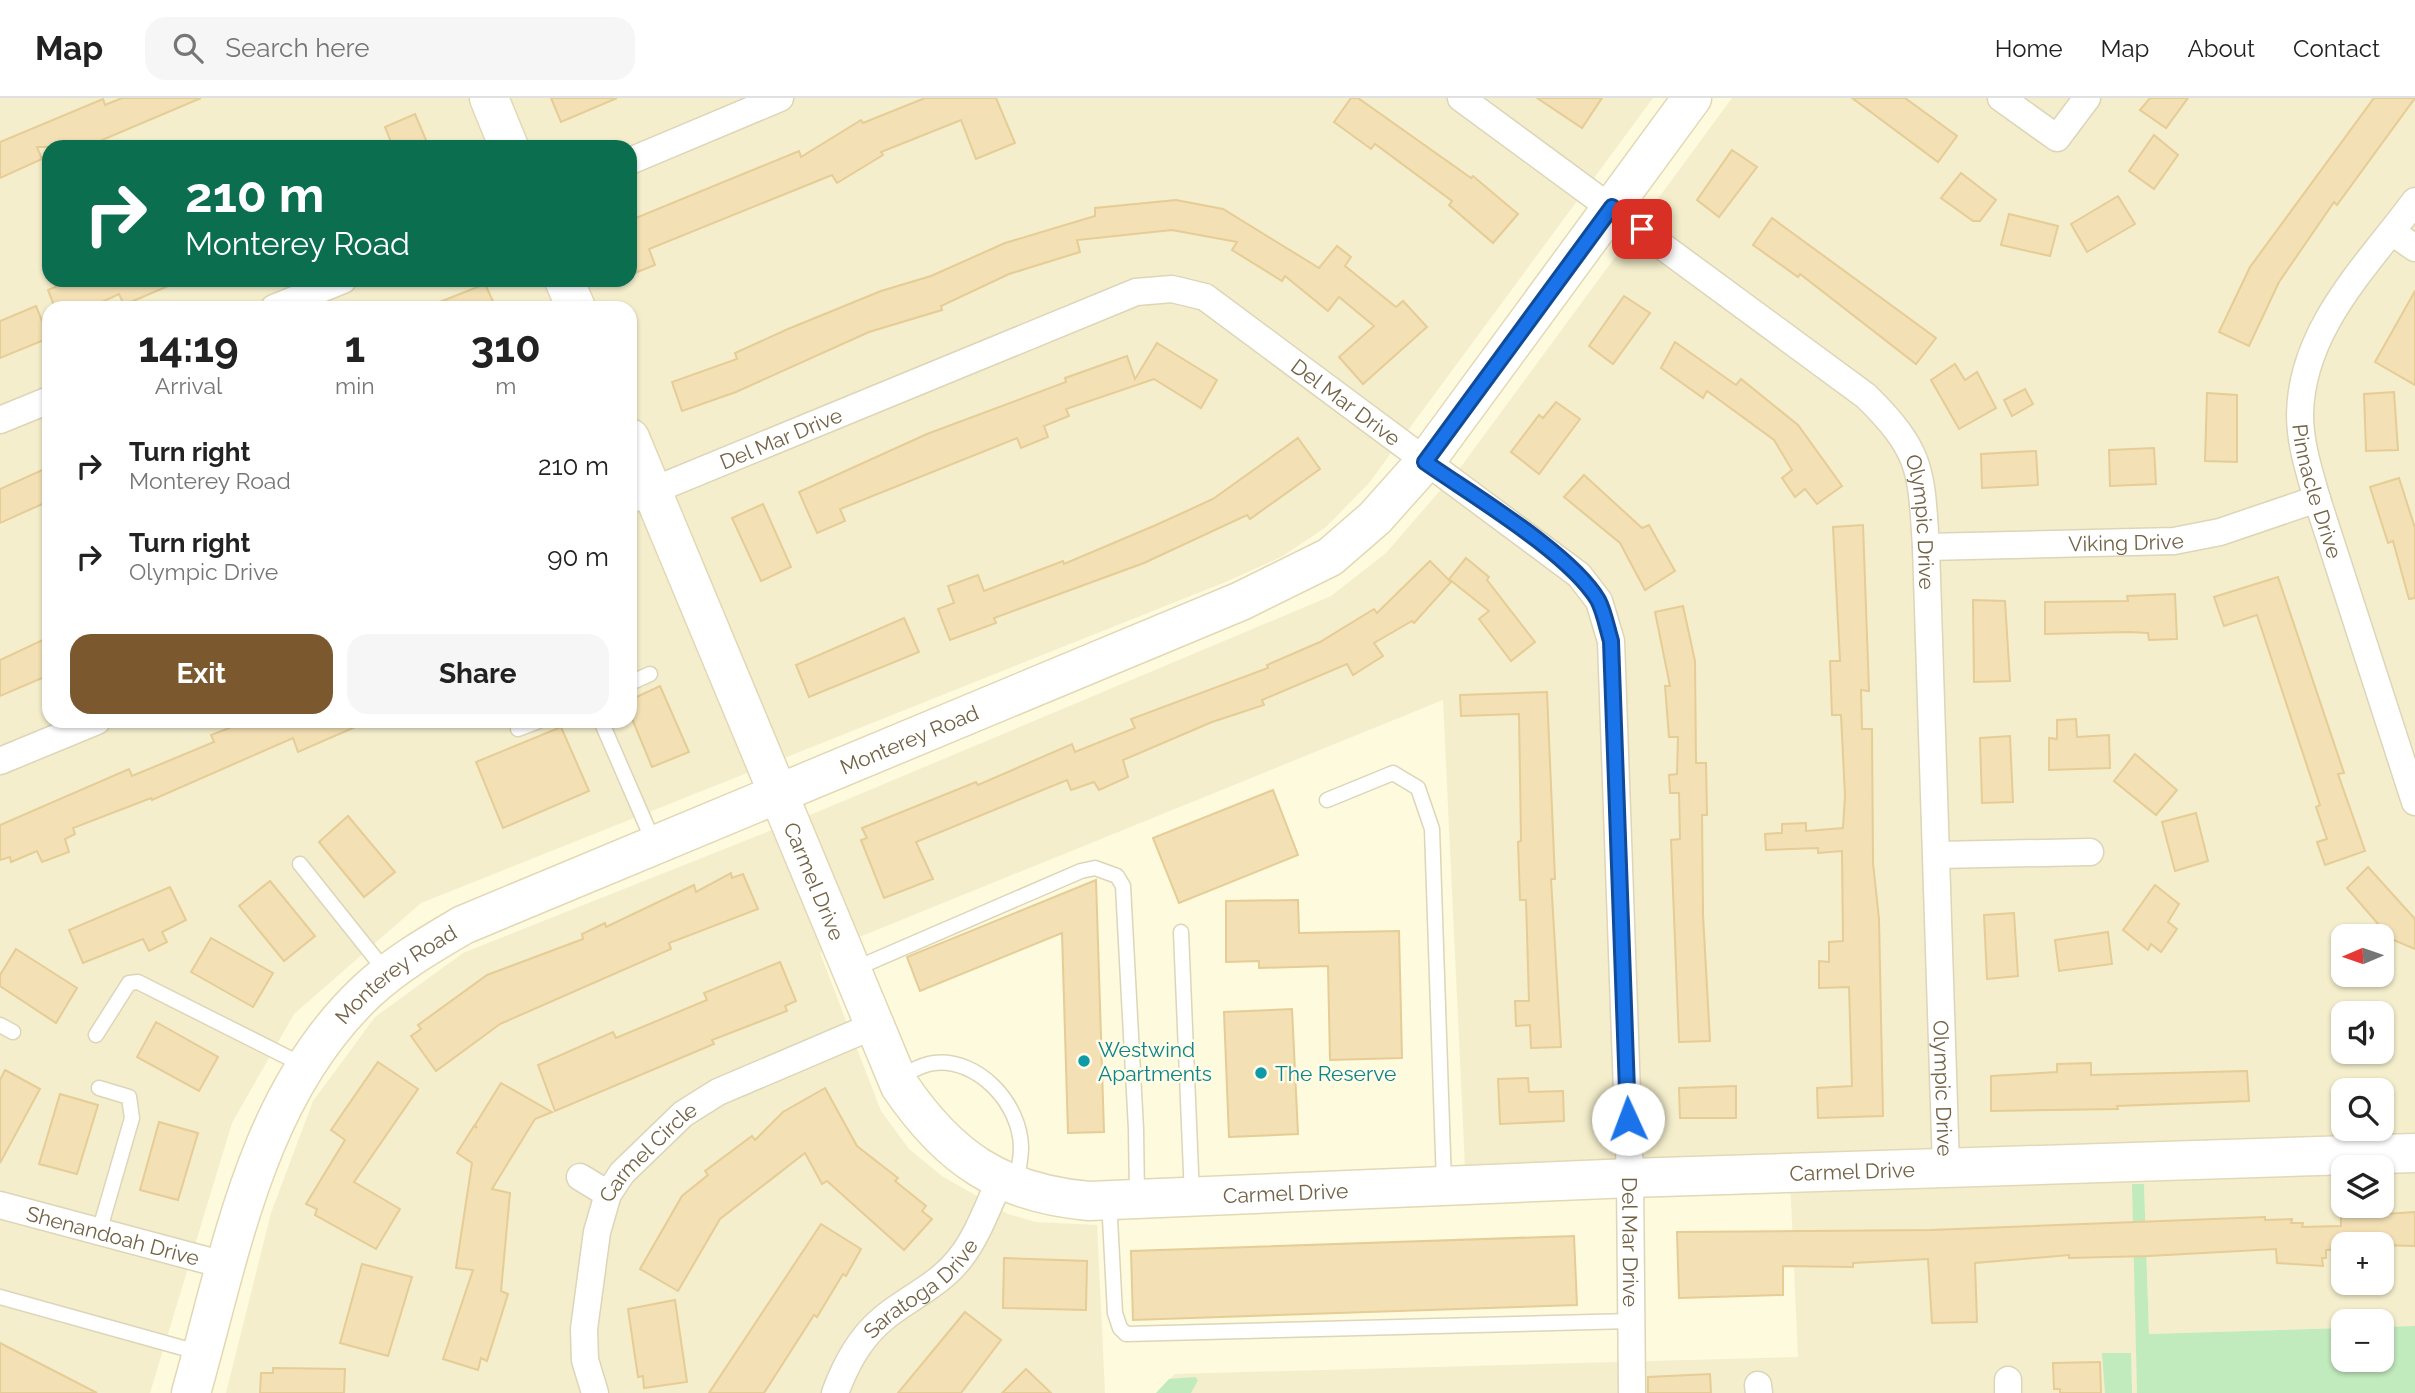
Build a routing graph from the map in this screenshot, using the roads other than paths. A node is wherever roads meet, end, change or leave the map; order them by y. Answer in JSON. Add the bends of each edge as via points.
{"nodes":[{"id":1,"x":489,"y":98,"type":"edge"},
{"id":2,"x":780,"y":98,"type":"edge"},
{"id":3,"x":1461,"y":98,"type":"edge"},
{"id":4,"x":1692,"y":98,"type":"edge"},
{"id":5,"x":2001,"y":98,"type":"edge"},
{"id":6,"x":2087,"y":98,"type":"edge"},
{"id":7,"x":506,"y":140,"type":"edge"},
{"id":8,"x":637,"y":158,"type":"edge"},
{"id":9,"x":2415,"y":201,"type":"edge"},
{"id":10,"x":1612,"y":207,"type":"junction"},
{"id":11,"x":2392,"y":232,"type":"junction"},
{"id":12,"x":2415,"y":248,"type":"edge"},
{"id":13,"x":325,"y":287,"type":"edge"},
{"id":14,"x":291,"y":301,"type":"edge"},
{"id":15,"x":42,"y":403,"type":"edge"},
{"id":16,"x":0,"y":421,"type":"edge"},
{"id":17,"x":1425,"y":462,"type":"junction"},
{"id":18,"x":637,"y":475,"type":"edge"},
{"id":19,"x":641,"y":496,"type":"edge"},
{"id":20,"x":2317,"y":499,"type":"junction"},
{"id":21,"x":1926,"y":547,"type":"junction"},
{"id":22,"x":650,"y":674,"type":"dead end"},
{"id":23,"x":637,"y":680,"type":"edge"},
{"id":24,"x":80,"y":728,"type":"edge"},
{"id":25,"x":604,"y":728,"type":"edge"},
{"id":26,"x":0,"y":761,"type":"edge"},
{"id":27,"x":778,"y":791,"type":"junction"},
{"id":28,"x":1327,"y":800,"type":"dead end"},
{"id":29,"x":2415,"y":802,"type":"edge"},
{"id":30,"x":653,"y":843,"type":"junction"},
{"id":31,"x":2090,"y":852,"type":"dead end"},
{"id":32,"x":1937,"y":855,"type":"junction"},
{"id":33,"x":300,"y":864,"type":"dead end"},
{"id":34,"x":1181,"y":932,"type":"dead end"},
{"id":35,"x":851,"y":971,"type":"junction"},
{"id":36,"x":388,"y":975,"type":"junction"},
{"id":37,"x":873,"y":1026,"type":"junction"},
{"id":38,"x":96,"y":1035,"type":"dead end"},
{"id":39,"x":306,"y":1067,"type":"junction"},
{"id":40,"x":896,"y":1078,"type":"junction"},
{"id":41,"x":99,"y":1088,"type":"dead end"},
{"id":42,"x":2415,"y":1153,"type":"edge"},
{"id":43,"x":1946,"y":1167,"type":"junction"},
{"id":44,"x":580,"y":1177,"type":"dead end"},
{"id":45,"x":1630,"y":1178,"type":"junction"},
{"id":46,"x":1008,"y":1183,"type":"junction"},
{"id":47,"x":1444,"y":1186,"type":"junction"},
{"id":48,"x":608,"y":1194,"type":"junction"},
{"id":49,"x":1192,"y":1196,"type":"junction"},
{"id":50,"x":1123,"y":1199,"type":"junction"},
{"id":51,"x":0,"y":1205,"type":"edge"},
{"id":52,"x":99,"y":1232,"type":"junction"},
{"id":53,"x":228,"y":1266,"type":"junction"},
{"id":54,"x":0,"y":1297,"type":"edge"},
{"id":55,"x":1631,"y":1321,"type":"junction"},
{"id":56,"x":202,"y":1354,"type":"junction"},
{"id":57,"x":589,"y":1392,"type":"edge"},
{"id":58,"x":191,"y":1393,"type":"edge"},
{"id":59,"x":835,"y":1393,"type":"edge"},
{"id":60,"x":1632,"y":1393,"type":"edge"}],
"edges":[{"from":1,"to":7,"type":"street"},
{"from":2,"to":8,"type":"street"},
{"from":3,"to":10,"type":"street","name":"Olympic Drive"},
{"from":4,"to":10,"type":"street","name":"Monterey Road"},
{"from":5,"to":6,"type":"street","via":[[2057,138]]},
{"from":9,"to":11,"type":"street","name":"Pinnacle Drive"},
{"from":10,"to":17,"type":"street","name":"Monterey Road"},
{"from":10,"to":21,"type":"street","name":"Olympic Drive","via":[[1866,396],[1890,420],[1910,446],[1922,480]]},
{"from":11,"to":12,"type":"street"},
{"from":11,"to":20,"type":"street","name":"Pinnacle Drive","via":[[2329,314],[2302,383],[2304,452]]},
{"from":13,"to":14,"type":"street"},
{"from":15,"to":16,"type":"street"},
{"from":17,"to":19,"type":"street","name":"Del Mar Drive","via":[[1205,296],[1172,289],[1136,292]]},
{"from":17,"to":27,"type":"street","name":"Monterey Road","via":[[1356,537],[1295,576]]},
{"from":17,"to":45,"type":"street","name":"Del Mar Drive","via":[[1579,575],[1599,601],[1611,641]]},
{"from":18,"to":19,"type":"street","name":"Carmel Drive"},
{"from":19,"to":27,"type":"street","name":"Carmel Drive"},
{"from":20,"to":21,"type":"street","name":"Viking Drive","via":[[2220,532],[2174,541]]},
{"from":20,"to":29,"type":"street","name":"Pinnacle Drive"},
{"from":21,"to":32,"type":"street","name":"Olympic Drive"},
{"from":22,"to":23,"type":"lane"},
{"from":24,"to":26,"type":"street"},
{"from":25,"to":30,"type":"lane"},
{"from":27,"to":30,"type":"street","name":"Monterey Road"},
{"from":27,"to":35,"type":"street","name":"Carmel Drive"},
{"from":28,"to":47,"type":"lane","via":[[1393,773],[1418,788],[1432,829]]},
{"from":30,"to":36,"type":"street","name":"Monterey Road","via":[[463,925],[410,956]]},
{"from":31,"to":32,"type":"street"},
{"from":32,"to":43,"type":"street","name":"Olympic Drive"},
{"from":33,"to":36,"type":"lane"},
{"from":34,"to":49,"type":"lane"},
{"from":35,"to":37,"type":"street","name":"Carmel Drive"},
{"from":35,"to":50,"type":"lane","via":[[1081,871],[1095,868],[1117,876],[1123,886],[1136,1129]]},
{"from":36,"to":39,"type":"street","name":"Monterey Road","via":[[330,1032]]},
{"from":37,"to":40,"type":"street","name":"Carmel Drive"},
{"from":37,"to":48,"type":"street","name":"Carmel Circle","via":[[718,1092],[683,1114],[622,1172]]},
{"from":38,"to":39,"type":"lane","via":[[129,983],[138,982]]},
{"from":39,"to":53,"type":"street","name":"Monterey Road","via":[[286,1096],[257,1163]]},
{"from":40,"to":46,"type":"street","name":"Carmel Drive","via":[[957,1155]]},
{"from":40,"to":46,"type":"lane","via":[[932,1063],[963,1064],[992,1084],[1016,1124],[1021,1146]]},
{"from":41,"to":52,"type":"lane","via":[[129,1097],[132,1118]]},
{"from":42,"to":43,"type":"street","name":"Carmel Drive"},
{"from":43,"to":45,"type":"street","name":"Carmel Drive"},
{"from":44,"to":48,"type":"street"},
{"from":45,"to":47,"type":"street","name":"Carmel Drive"},
{"from":45,"to":55,"type":"street","name":"Del Mar Drive"},
{"from":46,"to":50,"type":"street","name":"Carmel Drive","via":[[1056,1198]]},
{"from":46,"to":59,"type":"street","name":"Saratoga Drive","via":[[960,1258],[862,1339]]},
{"from":47,"to":49,"type":"street","name":"Carmel Drive"},
{"from":48,"to":57,"type":"street","name":"Carmel Circle","via":[[597,1232],[584,1329]]},
{"from":49,"to":50,"type":"street","name":"Carmel Drive"},
{"from":50,"to":55,"type":"lane","via":[[1115,1313],[1126,1335]]},
{"from":51,"to":52,"type":"street","name":"Shenandoah Drive"},
{"from":52,"to":53,"type":"street","name":"Shenandoah Drive"},
{"from":53,"to":56,"type":"street","name":"Monterey Road"},
{"from":54,"to":56,"type":"lane"},
{"from":55,"to":60,"type":"street","name":"Del Mar Drive"},
{"from":56,"to":58,"type":"street","name":"Monterey Road"}]}
